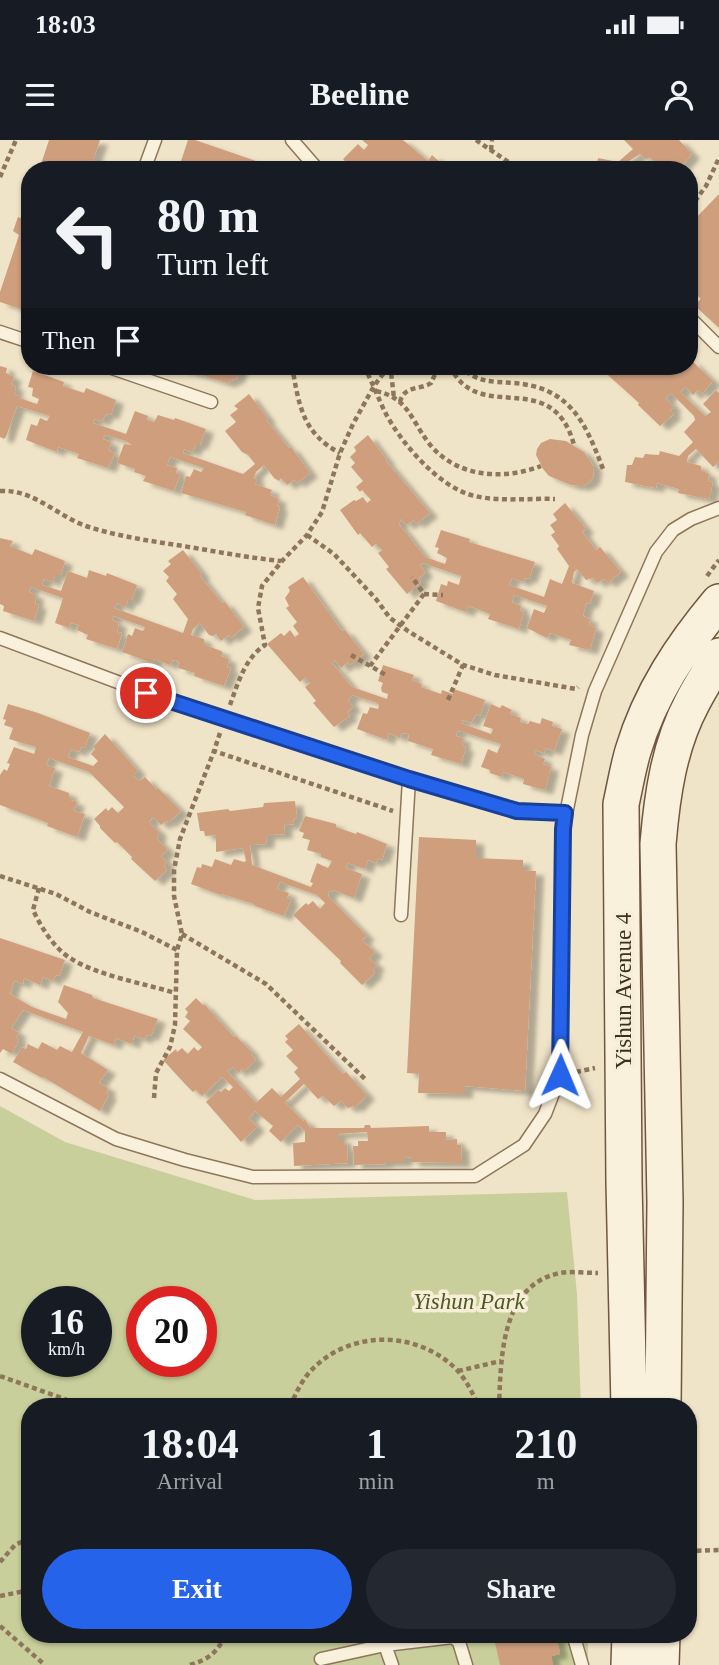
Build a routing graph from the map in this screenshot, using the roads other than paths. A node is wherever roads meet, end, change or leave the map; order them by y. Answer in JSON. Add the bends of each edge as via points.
{"nodes":[{"id":1,"x":155,"y":140,"type":"edge"},
{"id":2,"x":292,"y":140,"type":"edge"},
{"id":3,"x":147,"y":161,"type":"edge"},
{"id":4,"x":310,"y":161,"type":"edge"},
{"id":5,"x":698,"y":326,"type":"edge"},
{"id":6,"x":0,"y":332,"type":"edge"},
{"id":7,"x":21,"y":339,"type":"edge"},
{"id":8,"x":719,"y":347,"type":"edge"},
{"id":9,"x":132,"y":375,"type":"edge"},
{"id":10,"x":211,"y":402,"type":"dead end"},
{"id":11,"x":719,"y":508,"type":"edge"},
{"id":12,"x":719,"y":601,"type":"edge"},
{"id":13,"x":0,"y":638,"type":"edge"},
{"id":14,"x":719,"y":656,"type":"edge"},
{"id":15,"x":409,"y":779,"type":"junction"},
{"id":16,"x":565,"y":813,"type":"junction"},
{"id":17,"x":401,"y":915,"type":"dead end"},
{"id":18,"x":0,"y":1079,"type":"edge"},
{"id":19,"x":664,"y":1202,"type":"junction"},
{"id":20,"x":614,"y":1265,"type":"junction"},
{"id":21,"x":628,"y":1398,"type":"edge"},
{"id":22,"x":663,"y":1398,"type":"edge"},
{"id":23,"x":402,"y":1643,"type":"edge"},
{"id":24,"x":458,"y":1643,"type":"edge"},
{"id":25,"x":576,"y":1643,"type":"edge"},
{"id":26,"x":630,"y":1643,"type":"edge"},
{"id":27,"x":662,"y":1643,"type":"edge"},
{"id":28,"x":385,"y":1645,"type":"junction"},
{"id":29,"x":321,"y":1659,"type":"dead end"},
{"id":30,"x":392,"y":1665,"type":"edge"},
{"id":31,"x":467,"y":1665,"type":"edge"},
{"id":32,"x":582,"y":1665,"type":"edge"},
{"id":33,"x":629,"y":1665,"type":"edge"},
{"id":34,"x":661,"y":1665,"type":"edge"}],
"edges":[{"from":1,"to":3,"type":"lane"},
{"from":2,"to":4,"type":"lane"},
{"from":5,"to":8,"type":"lane"},
{"from":6,"to":7,"type":"lane"},
{"from":9,"to":10,"type":"lane"},
{"from":11,"to":16,"type":"lane","via":[[673,530],[656,552],[595,691]]},
{"from":12,"to":20,"type":"street","name":"Yishun Avenue 4","via":[[687,640],[652,701],[633,751],[621,804]]},
{"from":13,"to":15,"type":"lane","via":[[158,697]]},
{"from":14,"to":19,"type":"street","name":"Yishun Avenue 4","via":[[691,705],[662,797],[658,844]]},
{"from":15,"to":16,"type":"lane","via":[[517,811]]},
{"from":15,"to":17,"type":"lane"},
{"from":16,"to":18,"type":"lane","via":[[560,1075],[545,1114],[524,1145],[475,1177],[253,1177],[116,1139]]},
{"from":19,"to":20,"type":"street","via":[[637,1224]]},
{"from":19,"to":22,"type":"street","name":"Yishun Avenue 4"},
{"from":20,"to":21,"type":"street","name":"Yishun Avenue 4"},
{"from":23,"to":28,"type":"lane"},
{"from":24,"to":31,"type":"lane"},
{"from":25,"to":32,"type":"lane"},
{"from":26,"to":33,"type":"street"},
{"from":27,"to":34,"type":"street"},
{"from":28,"to":29,"type":"lane"},
{"from":28,"to":30,"type":"lane"}]}
